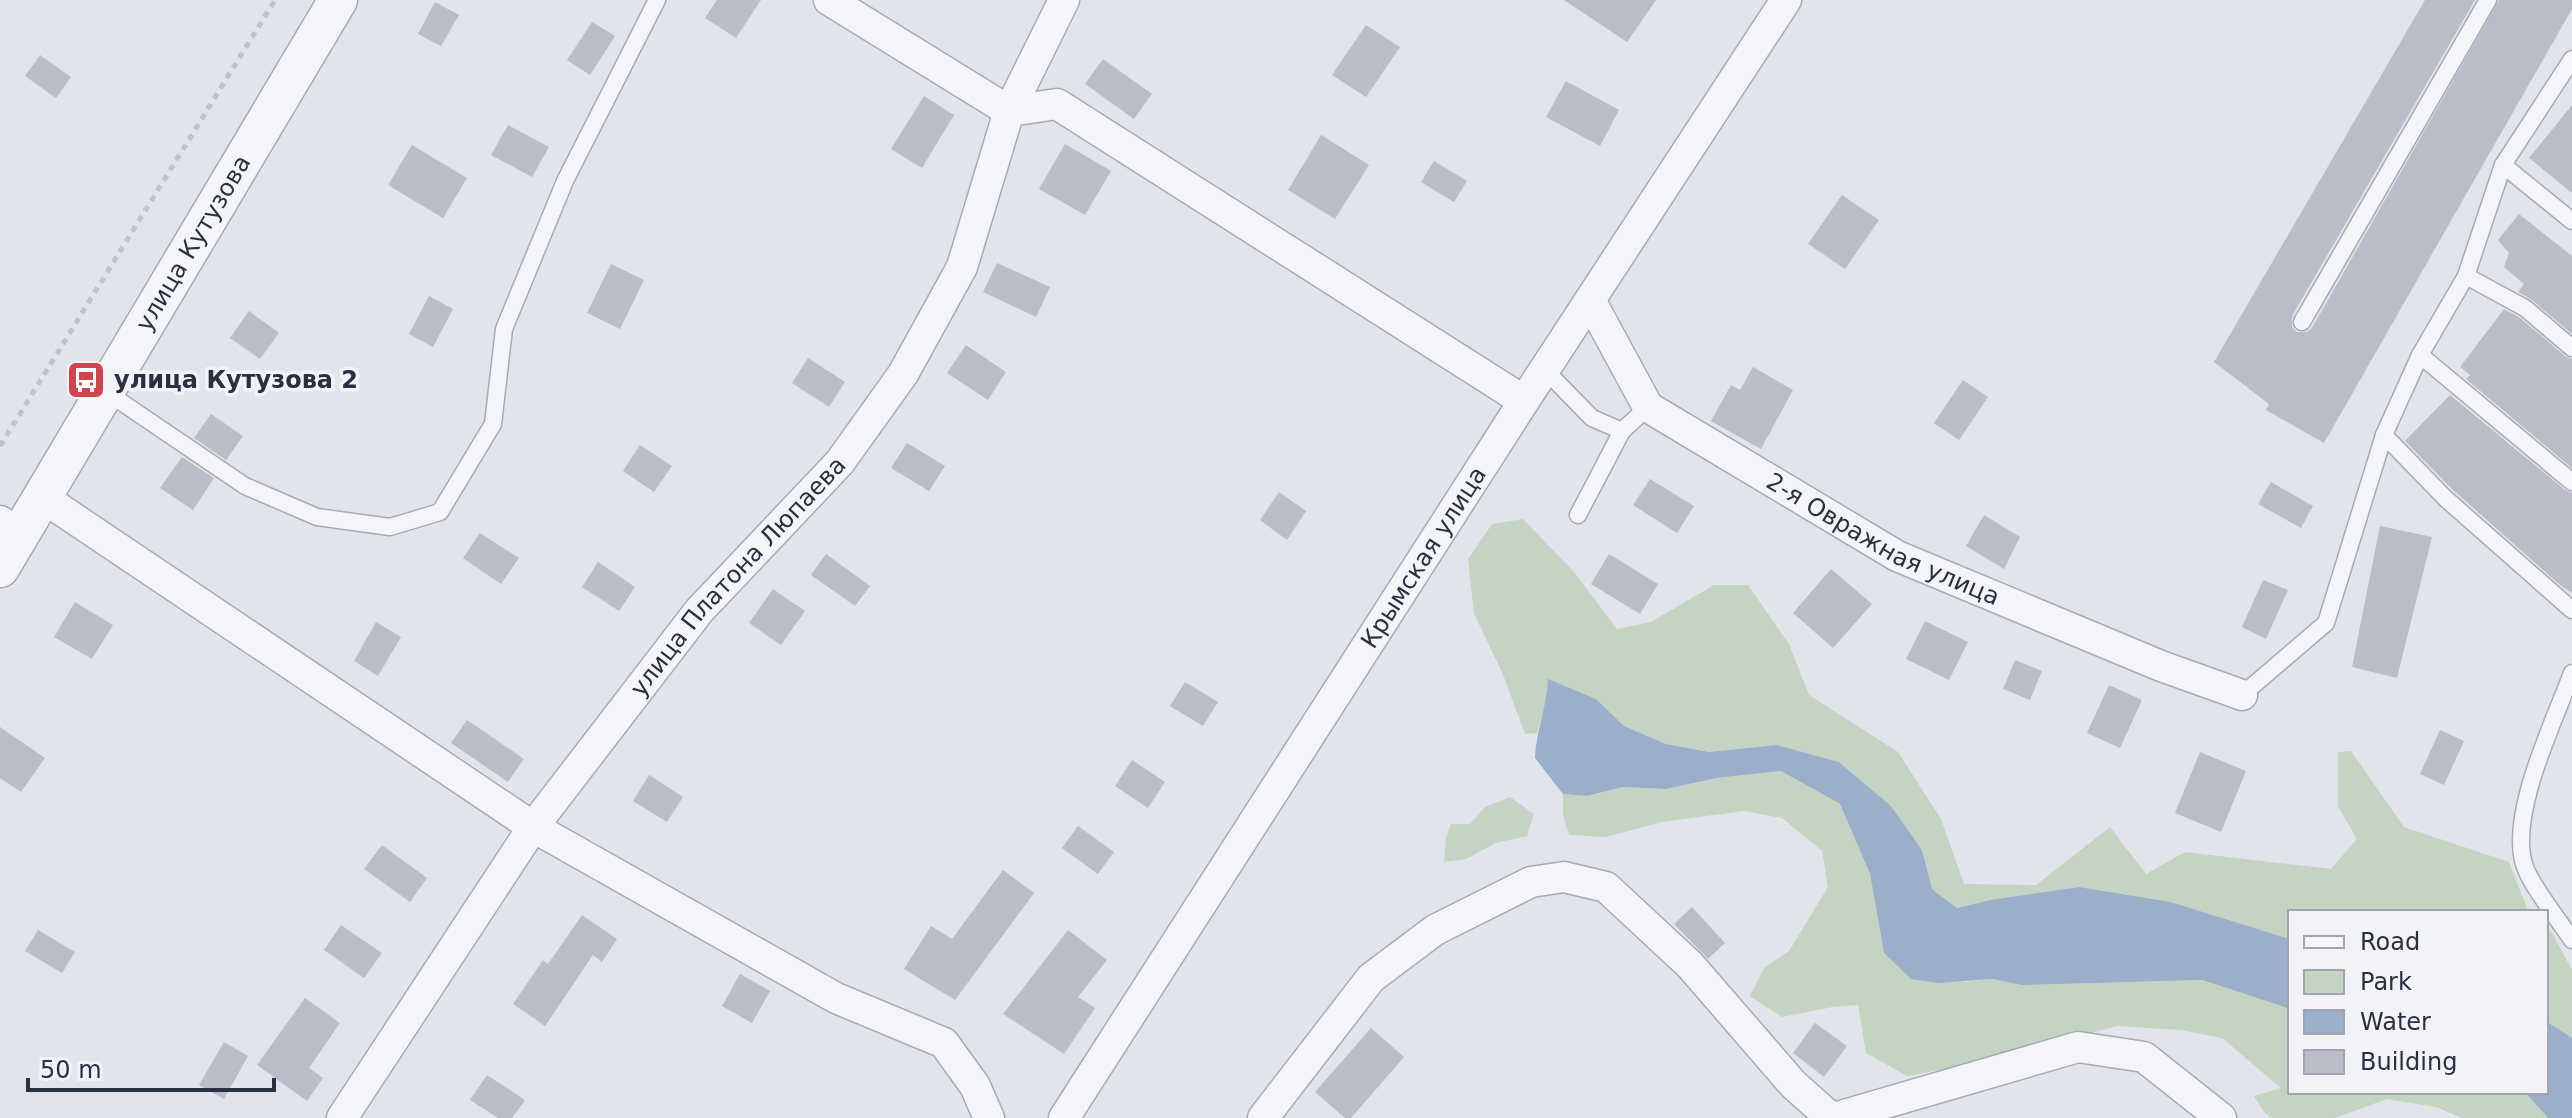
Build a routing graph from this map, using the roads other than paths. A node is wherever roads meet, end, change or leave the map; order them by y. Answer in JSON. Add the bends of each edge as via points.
{"nodes":[{"id":1,"x":338,"y":0,"type":"edge"},
{"id":2,"x":657,"y":0,"type":"edge"},
{"id":3,"x":829,"y":0,"type":"edge"},
{"id":4,"x":1064,"y":0,"type":"edge"},
{"id":5,"x":1786,"y":0,"type":"edge"},
{"id":6,"x":2488,"y":0,"type":"edge"},
{"id":7,"x":2569,"y":69,"type":"edge"},
{"id":8,"x":1009,"y":111,"type":"junction"},
{"id":9,"x":2503,"y":165,"type":"junction"},
{"id":10,"x":2572,"y":221,"type":"edge"},
{"id":11,"x":2466,"y":276,"type":"junction"},
{"id":12,"x":1590,"y":300,"type":"junction"},
{"id":13,"x":2302,"y":322,"type":"dead end"},
{"id":14,"x":2572,"y":348,"type":"edge"},
{"id":15,"x":2420,"y":355,"type":"junction"},
{"id":16,"x":1545,"y":370,"type":"junction"},
{"id":17,"x":105,"y":391,"type":"junction"},
{"id":18,"x":1524,"y":401,"type":"junction"},
{"id":19,"x":1648,"y":407,"type":"junction"},
{"id":20,"x":1622,"y":431,"type":"junction"},
{"id":21,"x":2384,"y":435,"type":"junction"},
{"id":22,"x":2572,"y":482,"type":"edge"},
{"id":23,"x":42,"y":497,"type":"junction"},
{"id":24,"x":1578,"y":515,"type":"dead end"},
{"id":25,"x":10,"y":528,"type":"edge"},
{"id":26,"x":0,"y":568,"type":"edge"},
{"id":27,"x":2572,"y":610,"type":"edge"},
{"id":28,"x":2572,"y":673,"type":"edge"},
{"id":29,"x":2242,"y":695,"type":"joint"},
{"id":30,"x":533,"y":827,"type":"junction"},
{"id":31,"x":2572,"y":940,"type":"edge"},
{"id":32,"x":342,"y":1118,"type":"edge"},
{"id":33,"x":989,"y":1118,"type":"edge"},
{"id":34,"x":1064,"y":1118,"type":"edge"},
{"id":35,"x":1263,"y":1118,"type":"edge"},
{"id":36,"x":1832,"y":1118,"type":"edge"},
{"id":37,"x":2221,"y":1118,"type":"edge"}],
"edges":[{"from":1,"to":17,"type":"street","name":"улица Кутузова"},
{"from":2,"to":17,"type":"lane","via":[[565,181],[504,329],[493,424],[440,512],[390,527],[317,517],[245,486]]},
{"from":3,"to":8,"type":"street"},
{"from":4,"to":8,"type":"street","name":"улица Платона Люпаева"},
{"from":5,"to":12,"type":"street","name":"Крымская улица"},
{"from":6,"to":13,"type":"lane"},
{"from":7,"to":9,"type":"lane"},
{"from":8,"to":18,"type":"street","via":[[1057,104]]},
{"from":8,"to":30,"type":"street","name":"улица Платона Люпаева","via":[[962,267],[903,374],[840,462],[699,611]]},
{"from":9,"to":10,"type":"lane"},
{"from":9,"to":11,"type":"lane"},
{"from":11,"to":14,"type":"lane","via":[[2525,308]]},
{"from":11,"to":15,"type":"lane"},
{"from":12,"to":16,"type":"street","name":"Крымская улица"},
{"from":12,"to":19,"type":"street"},
{"from":15,"to":21,"type":"lane"},
{"from":15,"to":22,"type":"lane"},
{"from":16,"to":18,"type":"street","name":"Крымская улица"},
{"from":16,"to":20,"type":"lane","via":[[1592,418]]},
{"from":17,"to":23,"type":"street","name":"улица Кутузова"},
{"from":18,"to":34,"type":"street","name":"Крымская улица"},
{"from":19,"to":20,"type":"lane"},
{"from":19,"to":29,"type":"street","name":"2-я Овражная улица","via":[[1897,556]]},
{"from":20,"to":24,"type":"lane"},
{"from":21,"to":27,"type":"lane","via":[[2445,498]]},
{"from":21,"to":29,"type":"lane","via":[[2326,623]]},
{"from":23,"to":25,"type":"street","name":"улица Кутузова"},
{"from":23,"to":30,"type":"street"},
{"from":25,"to":26,"type":"street","name":"улица Кутузова"},
{"from":28,"to":31,"type":"lane","via":[[2528,790],[2520,841],[2525,869]]},
{"from":30,"to":32,"type":"street","name":"улица Платона Люпаева"},
{"from":30,"to":33,"type":"street","via":[[836,998],[944,1043],[975,1086]]},
{"from":35,"to":36,"type":"street","via":[[1371,978],[1435,930],[1531,882],[1564,877],[1606,887],[1690,965],[1793,1084]]},
{"from":36,"to":37,"type":"street","via":[[2078,1047],[2144,1057]]}]}
